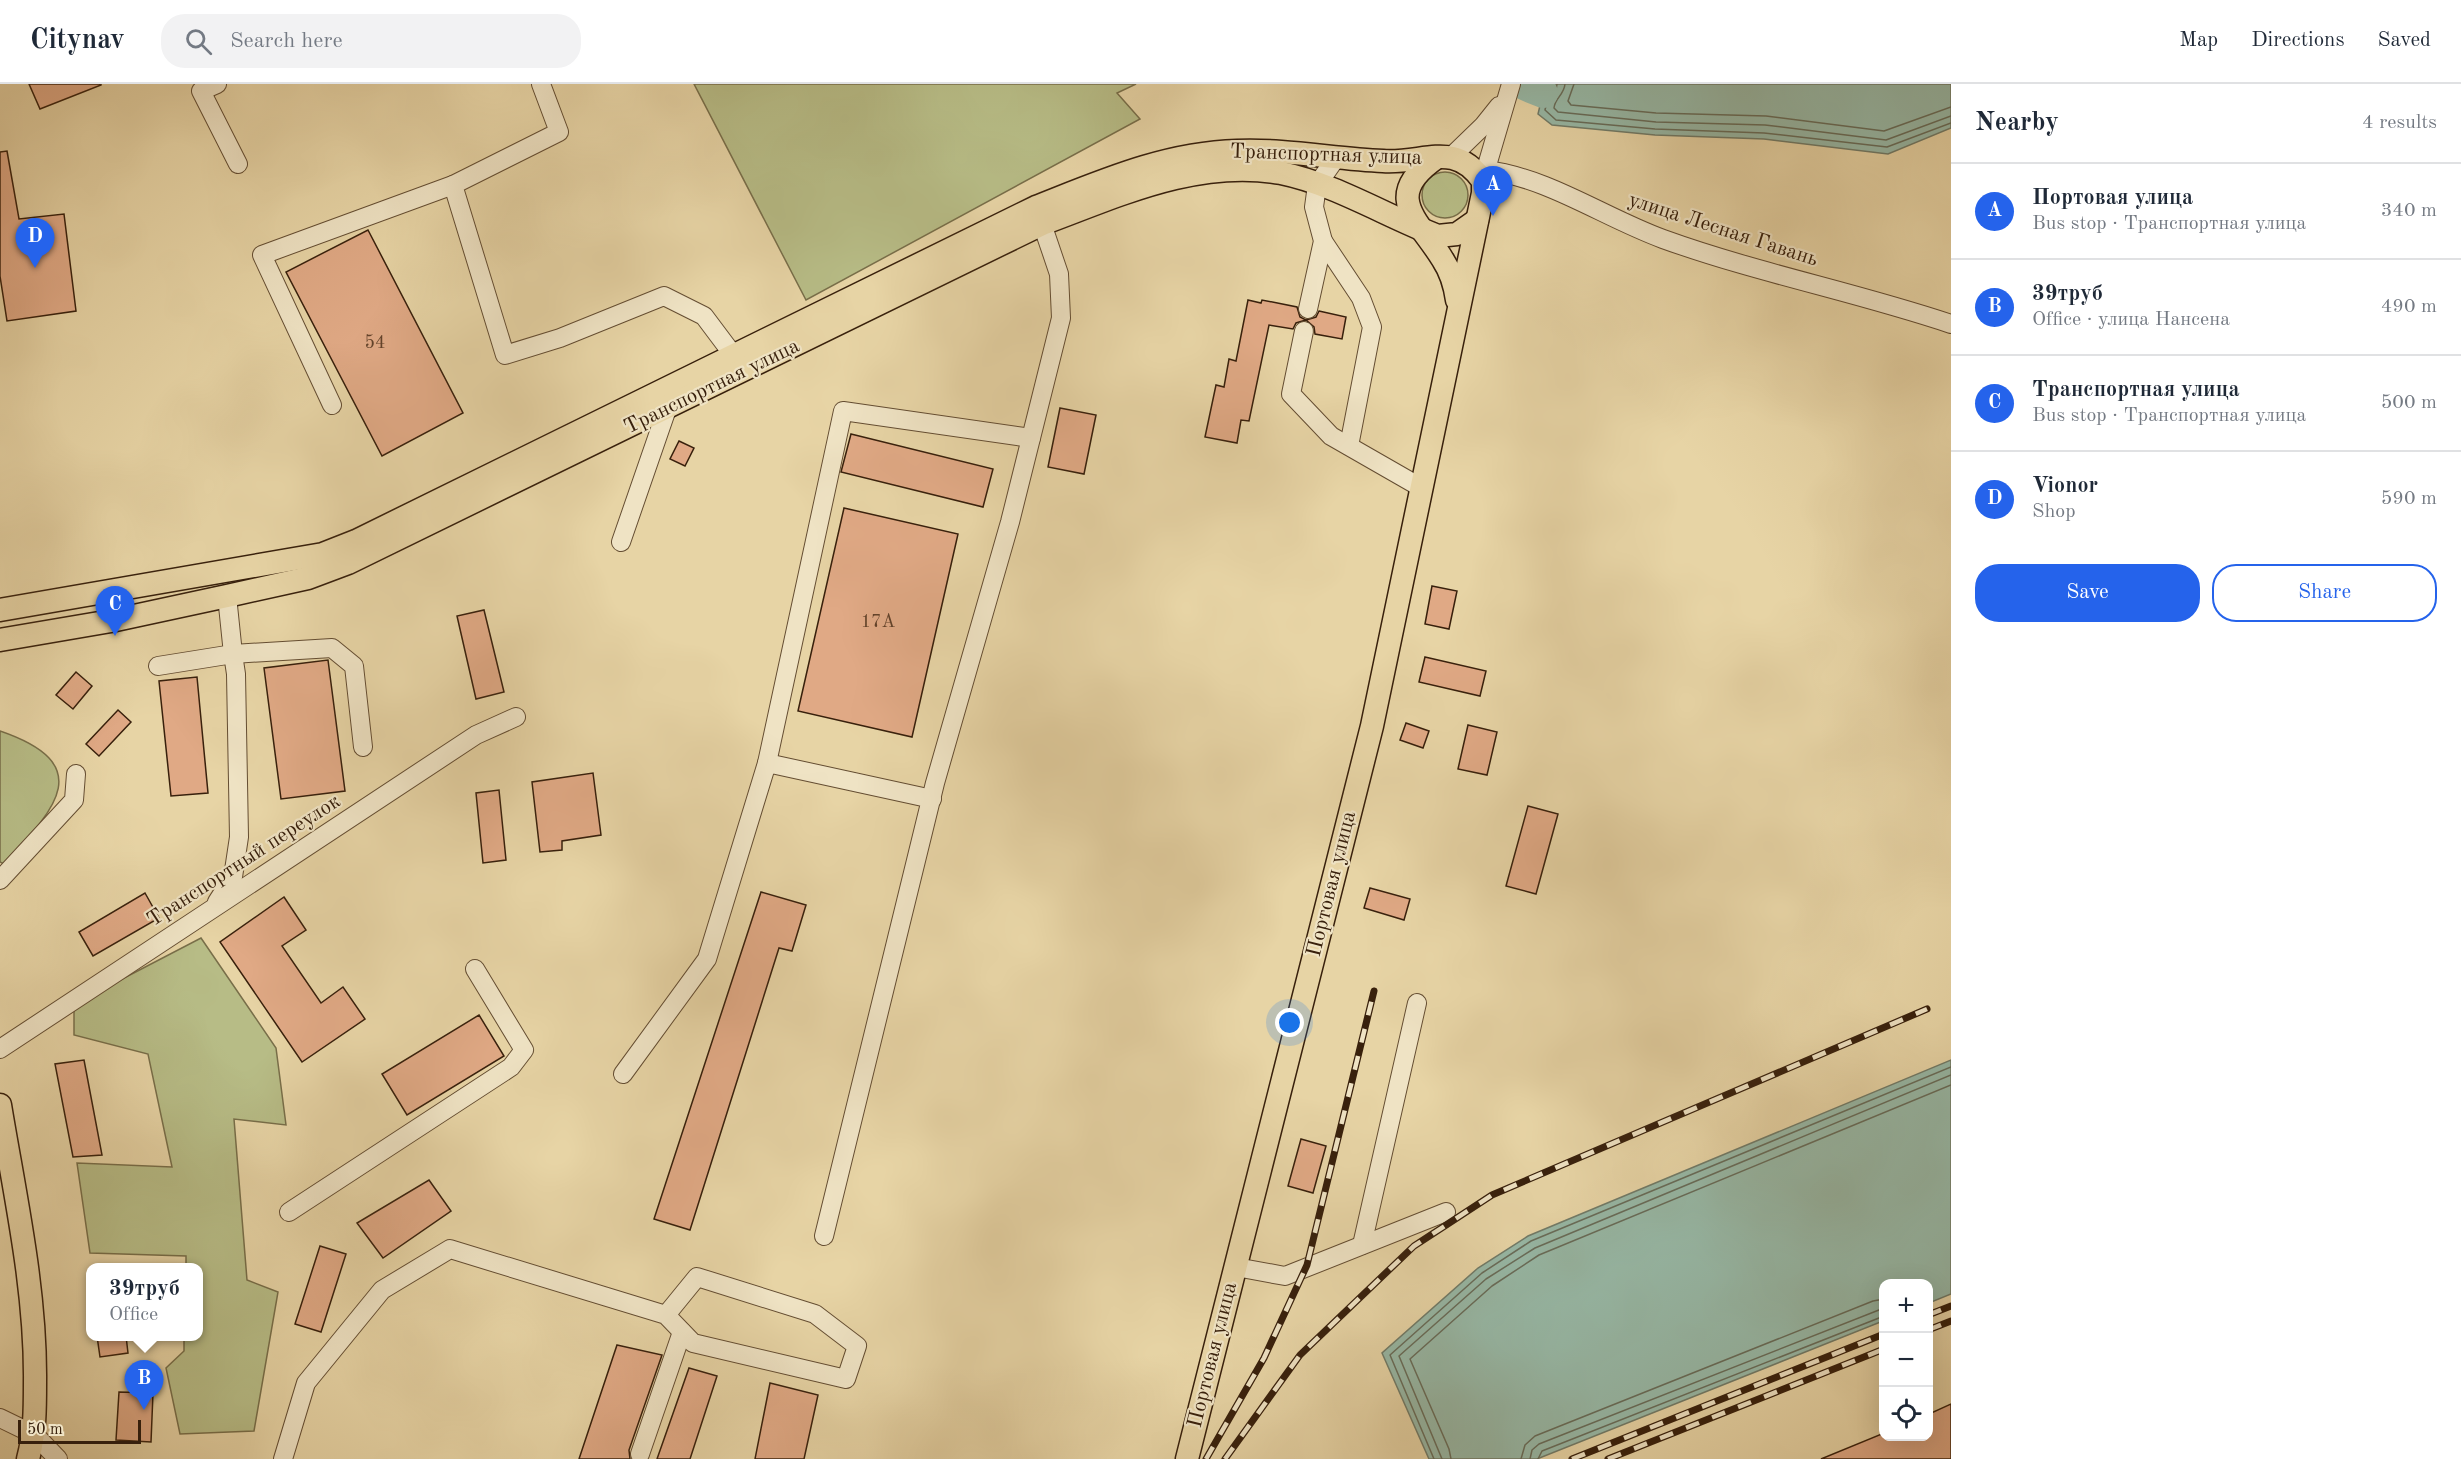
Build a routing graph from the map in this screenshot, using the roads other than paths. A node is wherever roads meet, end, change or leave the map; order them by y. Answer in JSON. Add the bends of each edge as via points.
{"nodes":[{"id":1,"x":217,"y":84,"type":"edge"},
{"id":2,"x":541,"y":84,"type":"edge"},
{"id":3,"x":1508,"y":92,"type":"edge"},
{"id":4,"x":1444,"y":157,"type":"junction"},
{"id":5,"x":1336,"y":158,"type":"junction"},
{"id":6,"x":238,"y":164,"type":"dead end"},
{"id":7,"x":1484,"y":175,"type":"junction"},
{"id":8,"x":453,"y":185,"type":"junction"},
{"id":9,"x":1317,"y":185,"type":"junction"},
{"id":10,"x":1039,"y":215,"type":"junction"},
{"id":11,"x":1477,"y":220,"type":"junction"},
{"id":12,"x":1418,"y":227,"type":"junction"},
{"id":13,"x":1323,"y":241,"type":"junction"},
{"id":14,"x":1458,"y":304,"type":"junction"},
{"id":15,"x":1308,"y":309,"type":"dead end"},
{"id":16,"x":1951,"y":324,"type":"edge"},
{"id":17,"x":1304,"y":332,"type":"dead end"},
{"id":18,"x":734,"y":356,"type":"junction"},
{"id":19,"x":664,"y":400,"type":"junction"},
{"id":20,"x":332,"y":405,"type":"dead end"},
{"id":21,"x":1031,"y":438,"type":"junction"},
{"id":22,"x":1349,"y":446,"type":"junction"},
{"id":23,"x":1420,"y":487,"type":"junction"},
{"id":24,"x":621,"y":542,"type":"dead end"},
{"id":25,"x":227,"y":596,"type":"junction"},
{"id":26,"x":4,"y":606,"type":"edge"},
{"id":27,"x":0,"y":641,"type":"edge"},
{"id":28,"x":233,"y":654,"type":"junction"},
{"id":29,"x":158,"y":666,"type":"dead end"},
{"id":30,"x":516,"y":717,"type":"dead end"},
{"id":31,"x":363,"y":747,"type":"dead end"},
{"id":32,"x":767,"y":763,"type":"junction"},
{"id":33,"x":76,"y":774,"type":"dead end"},
{"id":34,"x":932,"y":799,"type":"junction"},
{"id":35,"x":0,"y":880,"type":"edge"},
{"id":36,"x":213,"y":909,"type":"junction"},
{"id":37,"x":475,"y":969,"type":"dead end"},
{"id":38,"x":1417,"y":1004,"type":"dead end"},
{"id":39,"x":0,"y":1049,"type":"edge"},
{"id":40,"x":623,"y":1074,"type":"dead end"},
{"id":41,"x":0,"y":1105,"type":"edge"},
{"id":42,"x":289,"y":1212,"type":"dead end"},
{"id":43,"x":1446,"y":1212,"type":"dead end"},
{"id":44,"x":824,"y":1236,"type":"dead end"},
{"id":45,"x":1362,"y":1245,"type":"junction"},
{"id":46,"x":1236,"y":1267,"type":"junction"},
{"id":47,"x":666,"y":1315,"type":"junction"},
{"id":48,"x":682,"y":1332,"type":"junction"},
{"id":49,"x":0,"y":1418,"type":"edge"},
{"id":50,"x":35,"y":1435,"type":"junction"},
{"id":51,"x":640,"y":1454,"type":"dead end"},
{"id":52,"x":28,"y":1459,"type":"edge"},
{"id":53,"x":58,"y":1459,"type":"edge"},
{"id":54,"x":284,"y":1459,"type":"edge"},
{"id":55,"x":1187,"y":1459,"type":"edge"}],
"edges":[{"from":1,"to":6,"type":"street","via":[[201,91]]},
{"from":2,"to":8,"type":"street","via":[[558,132]]},
{"from":3,"to":4,"type":"street","name":"Транспортная улица","via":[[1484,126]]},
{"from":3,"to":7,"type":"street","name":"Транспортная улица"},
{"from":4,"to":5,"type":"main road","name":"Транспортная улица","via":[[1387,162]]},
{"from":4,"to":7,"type":"main road","name":"Транспортная улица"},
{"from":4,"to":12,"type":"main road","name":"Транспортная улица","via":[[1416,174],[1408,191],[1408,203]]},
{"from":5,"to":9,"type":"street"},
{"from":5,"to":10,"type":"main road","name":"Транспортная улица","via":[[1260,151],[1185,156],[1154,162]]},
{"from":7,"to":11,"type":"main road","name":"Транспортная улица"},
{"from":7,"to":16,"type":"street","name":"улица Лесная Гавань","via":[[1528,178],[1664,239]]},
{"from":8,"to":18,"type":"street","via":[[505,355],[560,338],[664,296],[704,316]]},
{"from":8,"to":20,"type":"street","via":[[262,255]]},
{"from":9,"to":10,"type":"main road","name":"Транспортная улица","via":[[1257,171],[1198,172]]},
{"from":9,"to":12,"type":"main road","name":"Транспортная улица"},
{"from":9,"to":13,"type":"street","via":[[1314,207]]},
{"from":10,"to":18,"type":"main road","name":"Транспортная улица"},
{"from":10,"to":19,"type":"main road","name":"Транспортная улица"},
{"from":10,"to":21,"type":"street","via":[[1059,274],[1061,318]]},
{"from":11,"to":12,"type":"main road","name":"Транспортная улица","via":[[1451,236],[1438,236]]},
{"from":11,"to":14,"type":"main road","name":"Портовая улица"},
{"from":12,"to":14,"type":"main road","name":"Портовая улица","via":[[1443,258]]},
{"from":13,"to":15,"type":"street"},
{"from":13,"to":22,"type":"street","via":[[1361,298],[1372,327]]},
{"from":14,"to":23,"type":"main road","name":"Портовая улица"},
{"from":17,"to":22,"type":"street","via":[[1291,394],[1331,436]]},
{"from":18,"to":19,"type":"main road","name":"Транспортная улица"},
{"from":19,"to":24,"type":"street"},
{"from":19,"to":25,"type":"main road","name":"Транспортная улица","via":[[348,564],[308,578]]},
{"from":19,"to":26,"type":"main road","name":"Транспортная улица","via":[[323,554]]},
{"from":21,"to":32,"type":"street","via":[[843,411]]},
{"from":21,"to":34,"type":"street"},
{"from":22,"to":23,"type":"street"},
{"from":23,"to":46,"type":"main road","name":"Портовая улица","via":[[1372,726]]},
{"from":25,"to":27,"type":"main road","name":"Транспортная улица"},
{"from":25,"to":28,"type":"street"},
{"from":28,"to":29,"type":"street"},
{"from":28,"to":31,"type":"street","via":[[332,648],[354,666]]},
{"from":28,"to":36,"type":"street","via":[[239,837],[233,876]]},
{"from":30,"to":36,"type":"street","name":"Транспортный переулок","via":[[476,735]]},
{"from":32,"to":34,"type":"street"},
{"from":32,"to":40,"type":"street","via":[[707,958]]},
{"from":33,"to":35,"type":"street","via":[[74,800]]},
{"from":34,"to":44,"type":"street"},
{"from":36,"to":39,"type":"street","name":"Транспортный переулок"},
{"from":37,"to":42,"type":"street","via":[[524,1050],[511,1067]]},
{"from":38,"to":45,"type":"street"},
{"from":41,"to":50,"type":"main road","via":[[31,1297],[36,1357]]},
{"from":43,"to":45,"type":"street"},
{"from":45,"to":46,"type":"street","via":[[1285,1276]]},
{"from":46,"to":55,"type":"main road","name":"Портовая улица"},
{"from":47,"to":48,"type":"street"},
{"from":47,"to":48,"type":"street","via":[[696,1277],[815,1314],[857,1346],[846,1379],[693,1343]]},
{"from":47,"to":54,"type":"street","via":[[450,1249],[382,1290],[306,1383]]},
{"from":48,"to":51,"type":"street"},
{"from":49,"to":50,"type":"street"},
{"from":50,"to":52,"type":"main road"},
{"from":50,"to":53,"type":"street"}]}
